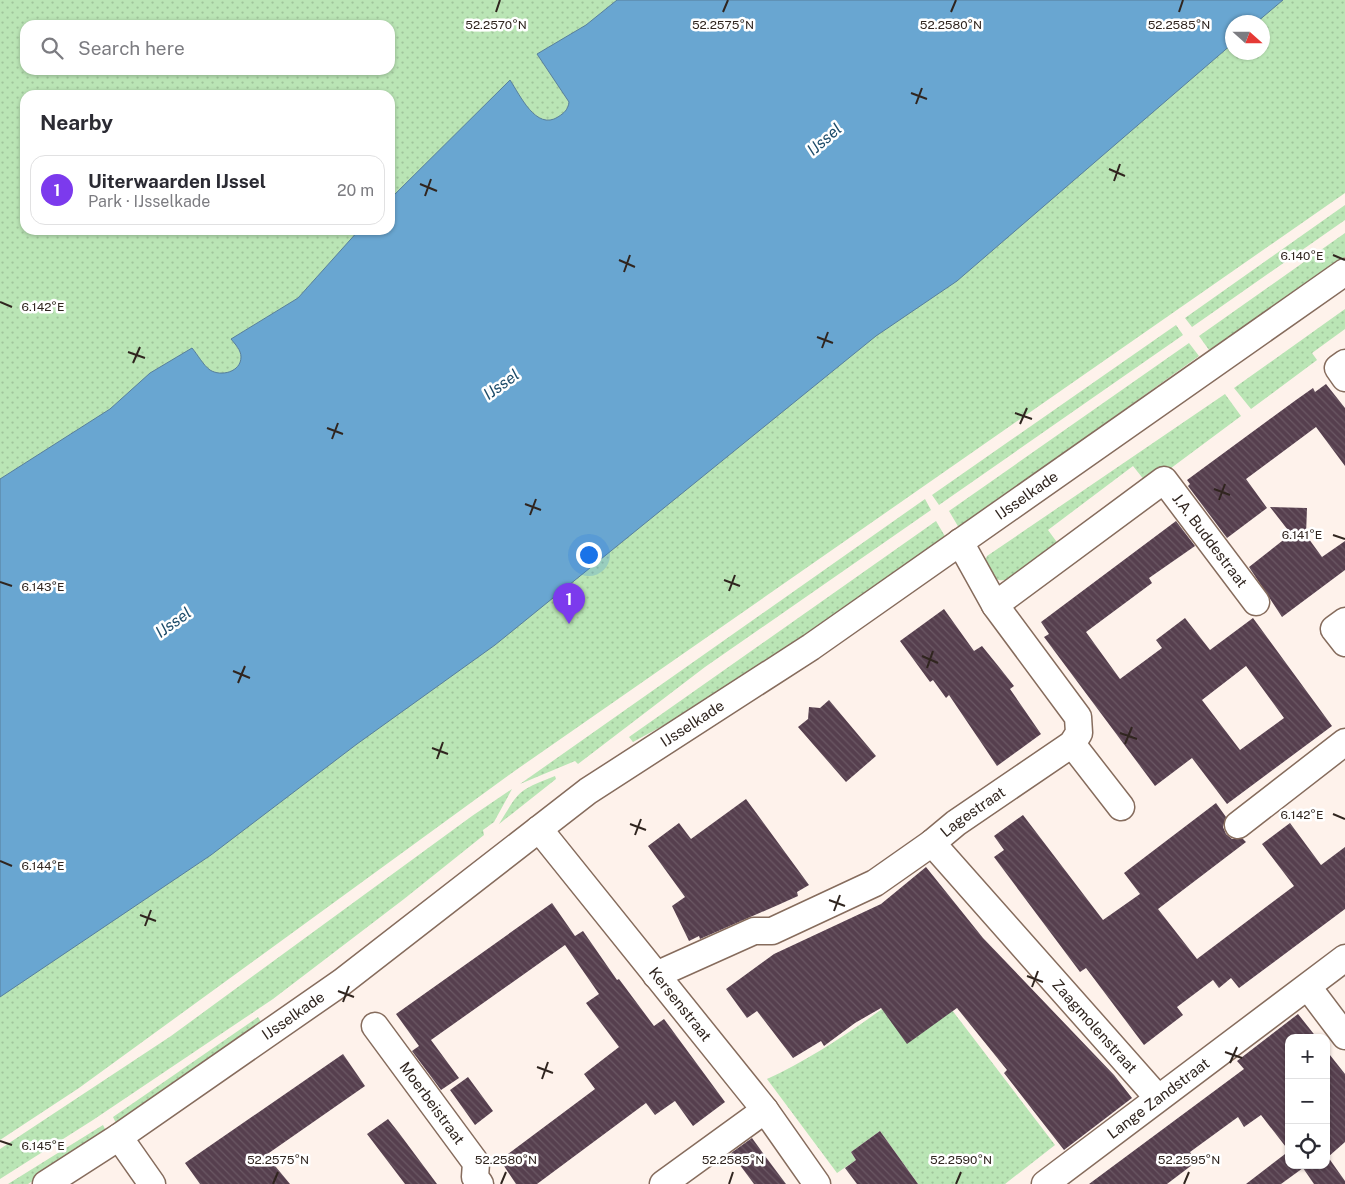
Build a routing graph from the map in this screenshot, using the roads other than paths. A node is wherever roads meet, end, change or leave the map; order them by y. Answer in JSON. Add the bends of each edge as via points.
{"nodes":[{"id":1,"x":1345,"y":272,"type":"edge"},
{"id":2,"x":960,"y":542,"type":"junction"},
{"id":3,"x":1256,"y":602,"type":"dead end"},
{"id":4,"x":995,"y":605,"type":"junction"},
{"id":5,"x":1345,"y":621,"type":"edge"},
{"id":6,"x":1345,"y":643,"type":"edge"},
{"id":7,"x":1345,"y":742,"type":"edge"},
{"id":8,"x":1072,"y":744,"type":"junction"},
{"id":9,"x":1121,"y":807,"type":"dead end"},
{"id":10,"x":1238,"y":825,"type":"dead end"},
{"id":11,"x":539,"y":829,"type":"junction"},
{"id":12,"x":932,"y":843,"type":"junction"},
{"id":13,"x":1345,"y":958,"type":"edge"},
{"id":14,"x":656,"y":975,"type":"junction"},
{"id":15,"x":1308,"y":987,"type":"junction"},
{"id":16,"x":375,"y":1026,"type":"dead end"},
{"id":17,"x":1345,"y":1036,"type":"edge"},
{"id":18,"x":1158,"y":1098,"type":"junction"},
{"id":19,"x":765,"y":1110,"type":"junction"},
{"id":20,"x":119,"y":1137,"type":"junction"},
{"id":21,"x":46,"y":1184,"type":"edge"},
{"id":22,"x":152,"y":1184,"type":"edge"},
{"id":23,"x":480,"y":1184,"type":"edge"},
{"id":24,"x":663,"y":1184,"type":"edge"},
{"id":25,"x":817,"y":1184,"type":"edge"},
{"id":26,"x":1045,"y":1184,"type":"edge"}],
"edges":[{"from":1,"to":2,"type":"street","name":"IJsselkade"},
{"from":2,"to":4,"type":"street"},
{"from":2,"to":11,"type":"street","name":"IJsselkade","via":[[811,647],[588,791]]},
{"from":3,"to":4,"type":"street","name":"J.A. Buddestraat","via":[[1164,480]]},
{"from":4,"to":8,"type":"street","via":[[1078,717],[1079,733]]},
{"from":5,"to":6,"type":"street","via":[[1334,629]]},
{"from":7,"to":10,"type":"street"},
{"from":8,"to":9,"type":"street"},
{"from":8,"to":12,"type":"street","name":"Lagestraat"},
{"from":11,"to":14,"type":"street","name":"Kersenstraat"},
{"from":11,"to":20,"type":"street","name":"IJsselkade","via":[[381,953]]},
{"from":12,"to":14,"type":"street","name":"Lagestraat","via":[[875,883],[772,931],[754,930]]},
{"from":12,"to":18,"type":"street","name":"Zaagmolenstraat"},
{"from":13,"to":15,"type":"street","name":"Lange Zandstraat"},
{"from":14,"to":19,"type":"street","name":"Kersenstraat"},
{"from":15,"to":17,"type":"street"},
{"from":15,"to":18,"type":"street","name":"Lange Zandstraat"},
{"from":16,"to":23,"type":"street","name":"Moerbeistraat","via":[[476,1164],[475,1177]]},
{"from":18,"to":26,"type":"street","name":"Lange Zandstraat"},
{"from":19,"to":24,"type":"street"},
{"from":19,"to":25,"type":"street","name":"Kersenstraat"},
{"from":20,"to":21,"type":"street","name":"IJsselkade"},
{"from":20,"to":22,"type":"street"}]}
